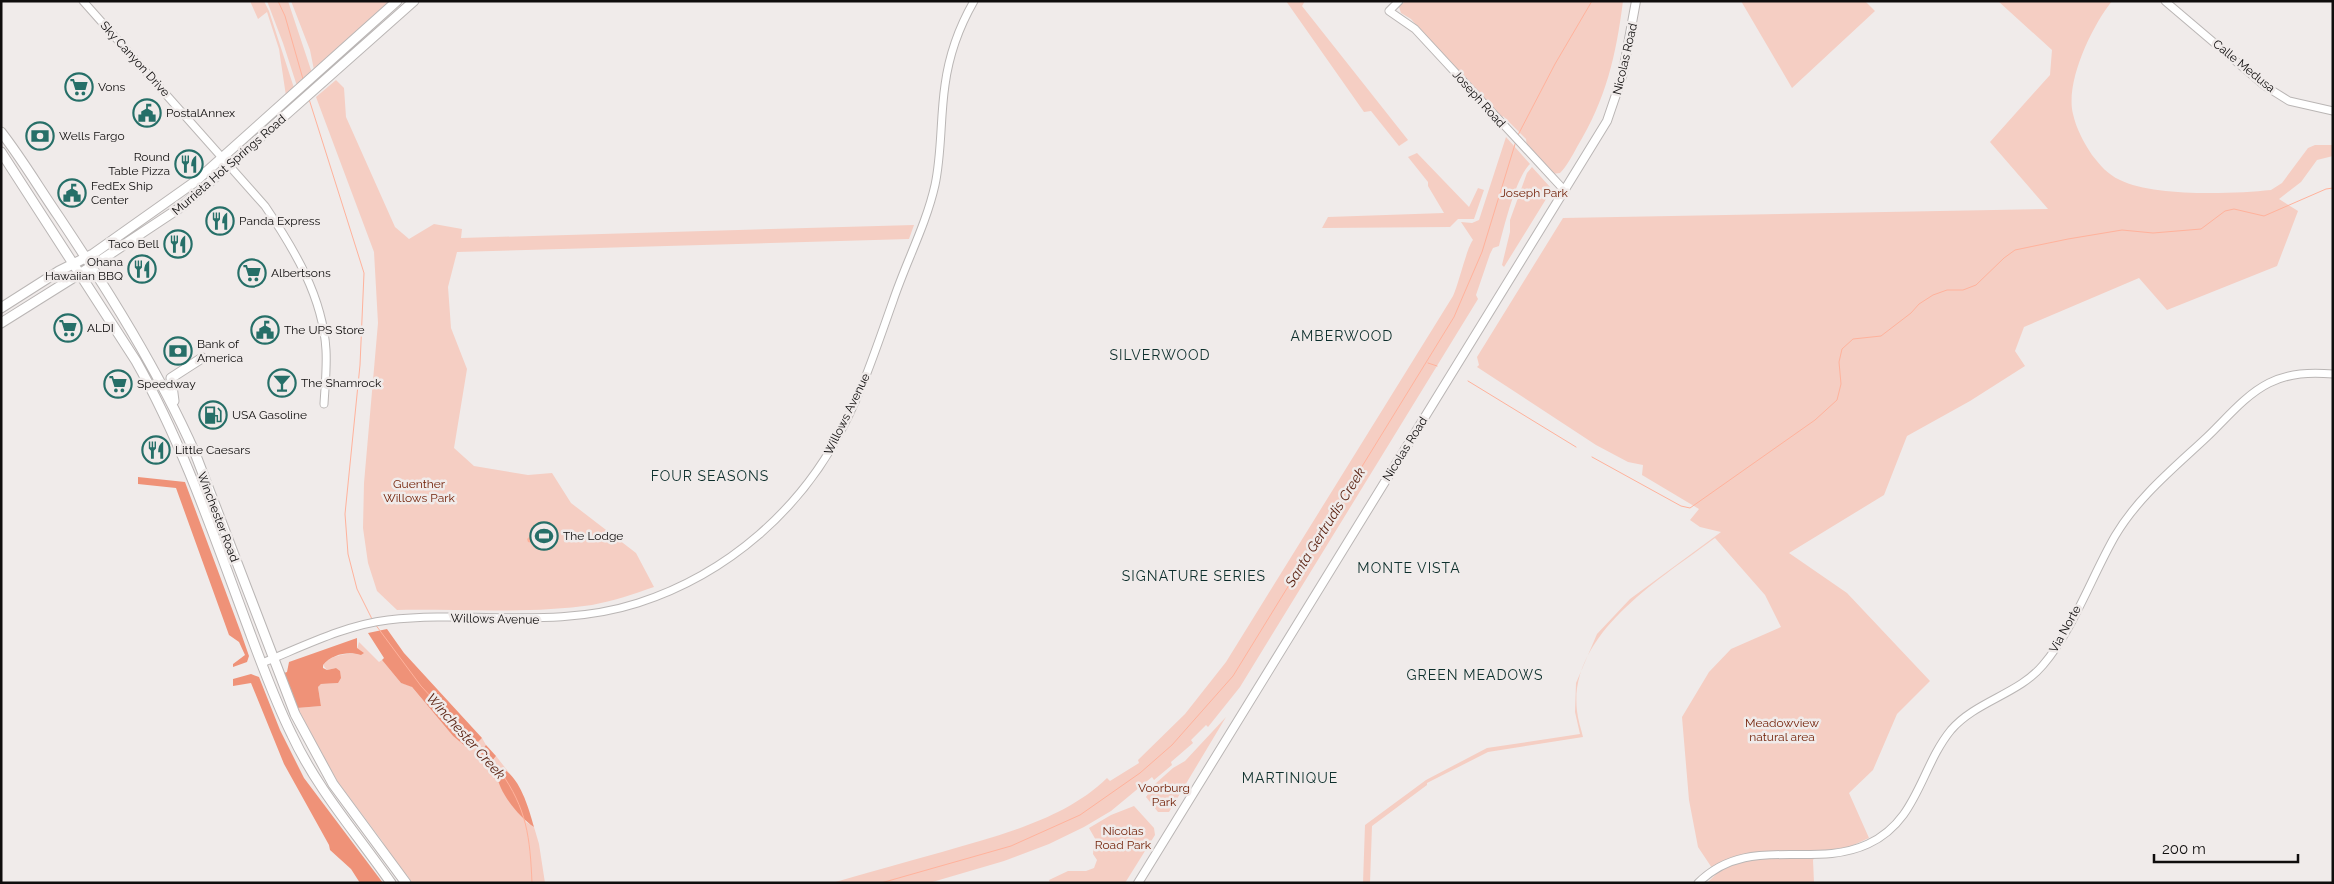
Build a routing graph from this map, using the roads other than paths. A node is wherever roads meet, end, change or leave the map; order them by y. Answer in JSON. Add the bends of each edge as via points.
{"nodes":[{"id":1,"x":83,"y":1,"type":"edge"},
{"id":2,"x":396,"y":1,"type":"edge"},
{"id":3,"x":414,"y":1,"type":"edge"},
{"id":4,"x":974,"y":1,"type":"edge"},
{"id":5,"x":1399,"y":1,"type":"edge"},
{"id":6,"x":1636,"y":1,"type":"edge"},
{"id":7,"x":2165,"y":1,"type":"edge"},
{"id":8,"x":2333,"y":111,"type":"edge"},
{"id":9,"x":1,"y":132,"type":"edge"},
{"id":10,"x":1,"y":152,"type":"edge"},
{"id":11,"x":223,"y":158,"type":"junction"},
{"id":12,"x":230,"y":166,"type":"junction"},
{"id":13,"x":1565,"y":191,"type":"junction"},
{"id":14,"x":86,"y":258,"type":"junction"},
{"id":15,"x":72,"y":264,"type":"junction"},
{"id":16,"x":92,"y":266,"type":"junction"},
{"id":17,"x":79,"y":274,"type":"junction"},
{"id":18,"x":1,"y":308,"type":"edge"},
{"id":19,"x":1,"y":322,"type":"edge"},
{"id":20,"x":202,"y":358,"type":"dead end"},
{"id":21,"x":2333,"y":374,"type":"edge"},
{"id":22,"x":324,"y":404,"type":"dead end"},
{"id":23,"x":176,"y":411,"type":"junction"},
{"id":24,"x":272,"y":659,"type":"junction"},
{"id":25,"x":262,"y":664,"type":"junction"},
{"id":26,"x":404,"y":881,"type":"edge"},
{"id":27,"x":391,"y":883,"type":"edge"},
{"id":28,"x":1138,"y":883,"type":"edge"},
{"id":29,"x":1698,"y":883,"type":"edge"}],
"edges":[{"from":1,"to":11,"type":"street","name":"Sky Canyon Drive"},
{"from":2,"to":11,"type":"main road","name":"Murrieta Hot Springs Road"},
{"from":3,"to":12,"type":"main road","name":"Murrieta Hot Springs Road"},
{"from":4,"to":24,"type":"street","name":"Willows Avenue","via":[[948,66],[934,189],[876,351],[837,439],[810,482],[785,511],[743,549],[715,568],[687,584],[636,604],[585,615],[545,619],[386,620],[361,625]]},
{"from":5,"to":13,"type":"street","name":"Joseph Road","via":[[1389,12],[1415,29]]},
{"from":6,"to":13,"type":"main road","name":"Nicolas Road","via":[[1628,55],[1616,99],[1607,121]]},
{"from":7,"to":8,"type":"street","name":"Calle Medusa","via":[[2265,86],[2289,101]]},
{"from":9,"to":14,"type":"main road","name":"Winchester Road"},
{"from":10,"to":15,"type":"main road","name":"Winchester Road"},
{"from":11,"to":12,"type":"street","name":"Sky Canyon Drive"},
{"from":11,"to":14,"type":"main road","name":"Murrieta Hot Springs Road","via":[[177,196]]},
{"from":12,"to":16,"type":"main road","name":"Murrieta Hot Springs Road","via":[[176,211]]},
{"from":12,"to":22,"type":"street","name":"Sky Canyon Drive","via":[[275,220],[315,297],[326,348]]},
{"from":13,"to":28,"type":"main road","name":"Nicolas Road"},
{"from":14,"to":15,"type":"main road","name":"Murrieta Hot Springs Road"},
{"from":14,"to":16,"type":"main road","name":"Winchester Road"},
{"from":15,"to":17,"type":"main road","name":"Winchester Road"},
{"from":15,"to":18,"type":"main road","name":"Murrieta Hot Springs Road"},
{"from":16,"to":17,"type":"main road","name":"Murrieta Hot Springs Road"},
{"from":16,"to":23,"type":"main road","name":"Winchester Road"},
{"from":17,"to":19,"type":"main road","name":"Murrieta Hot Springs Road"},
{"from":17,"to":25,"type":"main road","name":"Winchester Road","via":[[136,361],[167,420],[188,467]]},
{"from":20,"to":23,"type":"main road","via":[[171,378]]},
{"from":21,"to":29,"type":"street","name":"Via Norte","via":[[2292,374],[2267,384],[2242,403],[2154,487],[2124,521],[2058,644],[2043,665],[2030,679],[1953,728],[1938,748],[1912,804],[1891,828],[1868,844],[1829,854],[1779,853],[1744,857],[1712,870]]},
{"from":23,"to":24,"type":"main road","name":"Winchester Road","via":[[195,453]]},
{"from":24,"to":25,"type":"street","name":"Willows Avenue"},
{"from":24,"to":26,"type":"main road","name":"Winchester Road","via":[[295,714],[325,772]]},
{"from":25,"to":27,"type":"main road","name":"Winchester Road","via":[[284,720],[315,777]]}]}
